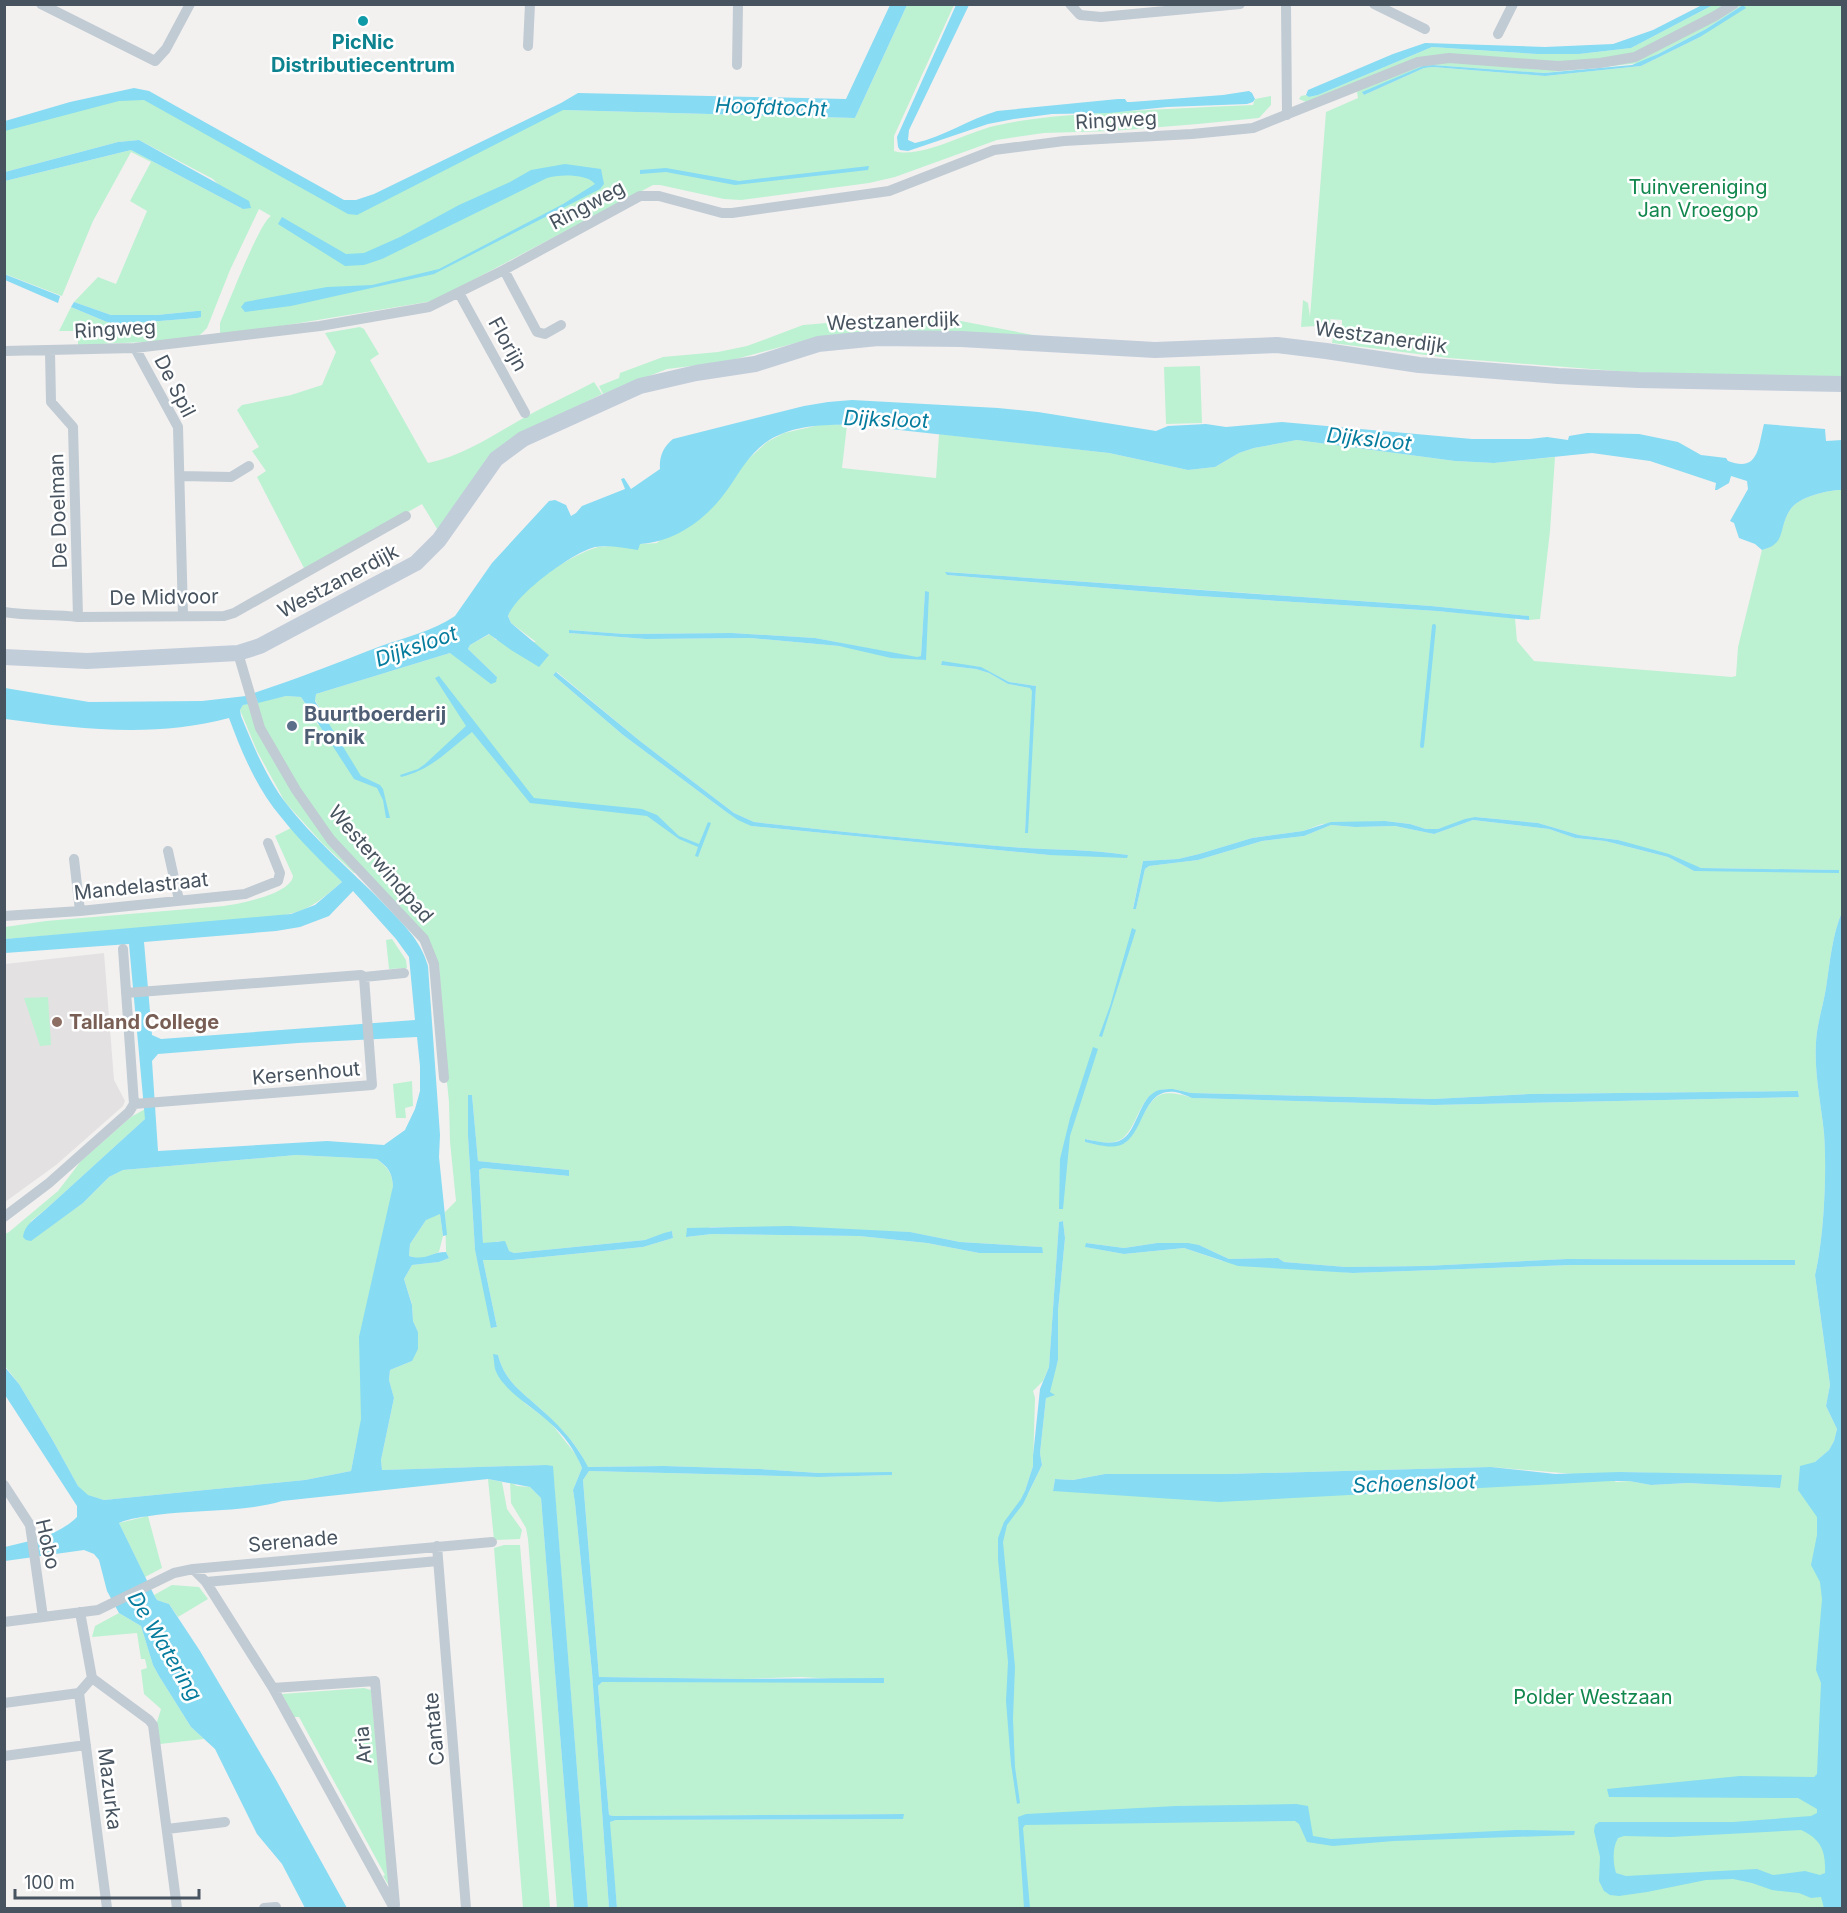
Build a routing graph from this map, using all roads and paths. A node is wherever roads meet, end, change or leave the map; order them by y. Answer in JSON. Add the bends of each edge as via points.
{"nodes":[{"id":1,"x":41,"y":4,"type":"edge"},
{"id":2,"x":190,"y":4,"type":"edge"},
{"id":3,"x":530,"y":4,"type":"edge"},
{"id":4,"x":738,"y":4,"type":"edge"},
{"id":5,"x":1070,"y":4,"type":"edge"},
{"id":6,"x":1240,"y":4,"type":"edge"},
{"id":7,"x":1286,"y":4,"type":"edge"},
{"id":8,"x":1374,"y":4,"type":"edge"},
{"id":9,"x":1513,"y":4,"type":"edge"},
{"id":10,"x":1734,"y":4,"type":"edge"},
{"id":11,"x":1425,"y":29,"type":"dead end"},
{"id":12,"x":1498,"y":34,"type":"dead end"},
{"id":13,"x":528,"y":46,"type":"dead end"},
{"id":14,"x":737,"y":65,"type":"dead end"},
{"id":15,"x":1287,"y":115,"type":"junction"},
{"id":16,"x":504,"y":270,"type":"junction"},
{"id":17,"x":459,"y":293,"type":"junction"},
{"id":18,"x":561,"y":325,"type":"dead end"},
{"id":19,"x":135,"y":348,"type":"junction"},
{"id":20,"x":4,"y":351,"type":"edge"},
{"id":21,"x":50,"y":351,"type":"junction"},
{"id":22,"x":1842,"y":384,"type":"edge"},
{"id":23,"x":525,"y":413,"type":"dead end"},
{"id":24,"x":249,"y":466,"type":"dead end"},
{"id":25,"x":180,"y":476,"type":"junction"},
{"id":26,"x":406,"y":516,"type":"dead end"},
{"id":27,"x":4,"y":612,"type":"edge"},
{"id":28,"x":183,"y":615,"type":"junction"},
{"id":29,"x":78,"y":617,"type":"junction"},
{"id":30,"x":238,"y":653,"type":"junction"},
{"id":31,"x":4,"y":657,"type":"edge"},
{"id":32,"x":268,"y":843,"type":"dead end"},
{"id":33,"x":168,"y":851,"type":"dead end"},
{"id":34,"x":74,"y":859,"type":"dead end"},
{"id":35,"x":179,"y":900,"type":"junction"},
{"id":36,"x":80,"y":911,"type":"junction"},
{"id":37,"x":4,"y":916,"type":"edge"},
{"id":38,"x":123,"y":950,"type":"dead end"},
{"id":39,"x":404,"y":973,"type":"dead end"},
{"id":40,"x":364,"y":977,"type":"junction"},
{"id":41,"x":129,"y":993,"type":"junction"},
{"id":42,"x":444,"y":1078,"type":"dead end"},
{"id":43,"x":137,"y":1103,"type":"junction"},
{"id":44,"x":4,"y":1217,"type":"edge"},
{"id":45,"x":4,"y":1485,"type":"edge"},
{"id":46,"x":492,"y":1542,"type":"dead end"},
{"id":47,"x":437,"y":1546,"type":"junction"},
{"id":48,"x":438,"y":1561,"type":"junction"},
{"id":49,"x":193,"y":1569,"type":"junction"},
{"id":50,"x":206,"y":1582,"type":"junction"},
{"id":51,"x":80,"y":1612,"type":"junction"},
{"id":52,"x":43,"y":1617,"type":"junction"},
{"id":53,"x":4,"y":1622,"type":"edge"},
{"id":54,"x":92,"y":1678,"type":"junction"},
{"id":55,"x":273,"y":1688,"type":"junction"},
{"id":56,"x":79,"y":1694,"type":"junction"},
{"id":57,"x":4,"y":1703,"type":"edge"},
{"id":58,"x":86,"y":1745,"type":"junction"},
{"id":59,"x":4,"y":1756,"type":"edge"},
{"id":60,"x":225,"y":1822,"type":"dead end"},
{"id":61,"x":166,"y":1829,"type":"junction"},
{"id":62,"x":276,"y":1907,"type":"dead end"},
{"id":63,"x":107,"y":1908,"type":"edge"},
{"id":64,"x":177,"y":1908,"type":"edge"},
{"id":65,"x":264,"y":1908,"type":"edge"},
{"id":66,"x":394,"y":1908,"type":"edge"},
{"id":67,"x":466,"y":1908,"type":"edge"}],
"edges":[{"from":1,"to":2,"type":"street","via":[[155,62]]},
{"from":3,"to":13,"type":"street"},
{"from":4,"to":14,"type":"street"},
{"from":5,"to":6,"type":"street","via":[[1080,15],[1101,17]]},
{"from":7,"to":15,"type":"street"},
{"from":8,"to":11,"type":"street"},
{"from":9,"to":12,"type":"street"},
{"from":10,"to":15,"type":"street","name":"Ringweg","via":[[1635,57],[1558,66],[1440,58],[1419,62]]},
{"from":15,"to":16,"type":"street","name":"Ringweg","via":[[1253,128],[1064,141],[994,150],[889,191],[732,213],[660,196],[640,196]]},
{"from":16,"to":17,"type":"street","name":"Ringweg"},
{"from":16,"to":18,"type":"street","via":[[537,332],[545,334]]},
{"from":17,"to":19,"type":"street","name":"Ringweg","via":[[429,307],[308,328]]},
{"from":17,"to":23,"type":"street","name":"Florijn"},
{"from":19,"to":21,"type":"street","name":"Ringweg"},
{"from":19,"to":25,"type":"street","name":"De Spil","via":[[178,427]]},
{"from":20,"to":21,"type":"street","name":"Ringweg"},
{"from":21,"to":29,"type":"street","name":"De Doelman","via":[[51,402],[73,427]]},
{"from":22,"to":30,"type":"street","name":"Westzanerdijk","via":[[1558,376],[1419,365],[1277,345],[1155,350],[890,338],[818,344],[755,364],[640,386],[523,439],[496,459],[439,540],[416,563],[260,646]]},
{"from":24,"to":25,"type":"street","via":[[231,477]]},
{"from":25,"to":28,"type":"street","name":"De Spil"},
{"from":26,"to":28,"type":"street","name":"De Midvoor","via":[[234,613]]},
{"from":27,"to":29,"type":"street","name":"De Midvoor"},
{"from":28,"to":29,"type":"street","name":"De Midvoor"},
{"from":30,"to":31,"type":"street","name":"Westzanerdijk","via":[[87,661]]},
{"from":30,"to":42,"type":"street","name":"Westerwindpad","via":[[260,728],[296,790],[331,840],[424,939],[434,964]]},
{"from":32,"to":35,"type":"street","name":"Mandelastraat","via":[[280,873],[278,881],[246,894]]},
{"from":33,"to":35,"type":"street"},
{"from":34,"to":36,"type":"street"},
{"from":35,"to":36,"type":"street","name":"Mandelastraat"},
{"from":36,"to":37,"type":"street","name":"Mandelastraat"},
{"from":38,"to":41,"type":"street"},
{"from":39,"to":40,"type":"street"},
{"from":40,"to":41,"type":"street"},
{"from":40,"to":43,"type":"street","name":"Kersenhout","via":[[372,1085]]},
{"from":41,"to":43,"type":"street"},
{"from":43,"to":44,"type":"street","via":[[49,1183]]},
{"from":45,"to":52,"type":"street","name":"Hobo","via":[[30,1525]]},
{"from":46,"to":47,"type":"street","name":"Serenade"},
{"from":47,"to":48,"type":"street","name":"Cantate"},
{"from":47,"to":49,"type":"street","name":"Serenade"},
{"from":48,"to":50,"type":"street","name":"Serenade"},
{"from":48,"to":67,"type":"street","name":"Cantate"},
{"from":49,"to":50,"type":"street","name":"Aria"},
{"from":49,"to":51,"type":"street","name":"Serenade","via":[[174,1573],[108,1606]]},
{"from":50,"to":55,"type":"street","name":"Aria"},
{"from":51,"to":52,"type":"street","name":"Serenade"},
{"from":51,"to":54,"type":"street"},
{"from":52,"to":53,"type":"street","name":"Serenade"},
{"from":54,"to":56,"type":"street"},
{"from":54,"to":61,"type":"street","via":[[153,1725]]},
{"from":55,"to":66,"type":"street","name":"Aria"},
{"from":55,"to":66,"type":"street","name":"Aria","via":[[375,1681]]},
{"from":56,"to":57,"type":"street"},
{"from":56,"to":58,"type":"street","name":"Mazurka"},
{"from":58,"to":59,"type":"street"},
{"from":58,"to":63,"type":"street","name":"Mazurka"},
{"from":60,"to":61,"type":"street"},
{"from":61,"to":64,"type":"street"},
{"from":62,"to":65,"type":"street"}]}
